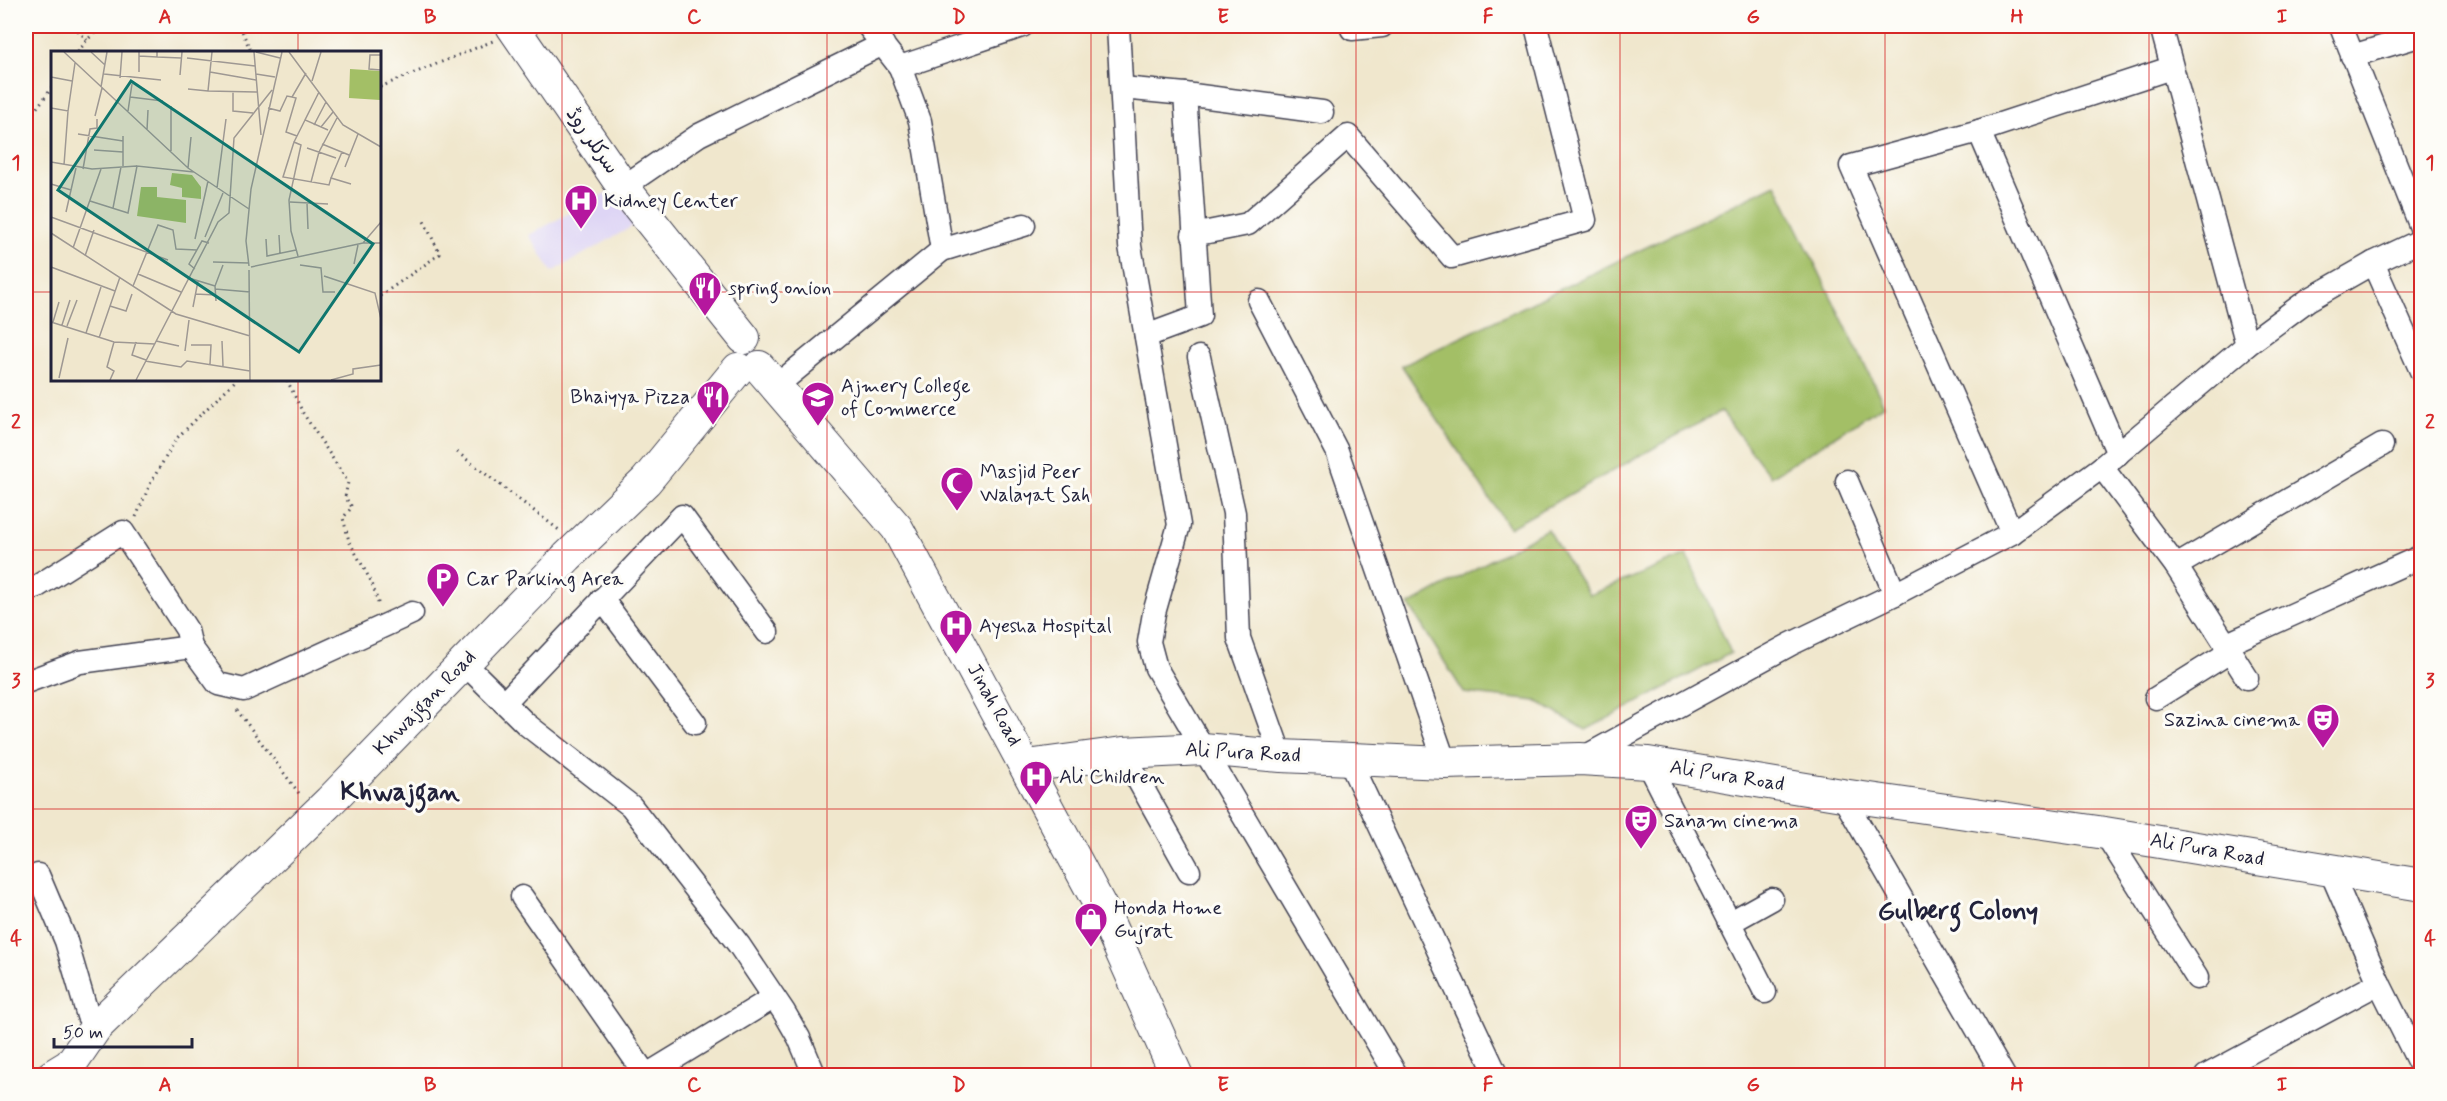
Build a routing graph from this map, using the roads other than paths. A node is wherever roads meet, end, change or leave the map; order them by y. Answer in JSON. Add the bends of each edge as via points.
{"nodes":[{"id":1,"x":868,"y":26,"type":"edge"},
{"id":2,"x":1022,"y":26,"type":"edge"},
{"id":3,"x":1118,"y":26,"type":"edge"},
{"id":4,"x":1382,"y":26,"type":"edge"},
{"id":5,"x":1536,"y":26,"type":"edge"},
{"id":6,"x":2161,"y":26,"type":"edge"},
{"id":7,"x":2342,"y":26,"type":"edge"},
{"id":8,"x":514,"y":29,"type":"edge"},
{"id":9,"x":1352,"y":29,"type":"dead end"},
{"id":10,"x":2421,"y":35,"type":"edge"},
{"id":11,"x":883,"y":44,"type":"junction"},
{"id":12,"x":2352,"y":56,"type":"junction"},
{"id":13,"x":900,"y":67,"type":"junction"},
{"id":14,"x":2172,"y":68,"type":"junction"},
{"id":15,"x":1122,"y":88,"type":"junction"},
{"id":16,"x":1185,"y":94,"type":"junction"},
{"id":17,"x":1322,"y":112,"type":"dead end"},
{"id":18,"x":1979,"y":131,"type":"junction"},
{"id":19,"x":623,"y":187,"type":"junction"},
{"id":20,"x":1024,"y":225,"type":"dead end"},
{"id":21,"x":2421,"y":230,"type":"edge"},
{"id":22,"x":1193,"y":235,"type":"junction"},
{"id":23,"x":2421,"y":240,"type":"edge"},
{"id":24,"x":942,"y":250,"type":"junction"},
{"id":25,"x":2373,"y":263,"type":"junction"},
{"id":26,"x":1259,"y":301,"type":"dead end"},
{"id":27,"x":1146,"y":336,"type":"junction"},
{"id":28,"x":2247,"y":345,"type":"junction"},
{"id":29,"x":1199,"y":357,"type":"dead end"},
{"id":30,"x":2421,"y":373,"type":"edge"},
{"id":31,"x":758,"y":374,"type":"junction"},
{"id":32,"x":2382,"y":445,"type":"dead end"},
{"id":33,"x":2110,"y":461,"type":"junction"},
{"id":34,"x":1847,"y":481,"type":"dead end"},
{"id":35,"x":2012,"y":533,"type":"junction"},
{"id":36,"x":2421,"y":556,"type":"edge"},
{"id":37,"x":2176,"y":566,"type":"junction"},
{"id":38,"x":36,"y":587,"type":"dead end"},
{"id":39,"x":1895,"y":594,"type":"junction"},
{"id":40,"x":602,"y":599,"type":"junction"},
{"id":41,"x":412,"y":613,"type":"dead end"},
{"id":42,"x":767,"y":632,"type":"dead end"},
{"id":43,"x":191,"y":647,"type":"junction"},
{"id":44,"x":2228,"y":649,"type":"junction"},
{"id":45,"x":464,"y":663,"type":"junction"},
{"id":46,"x":2247,"y":678,"type":"dead end"},
{"id":47,"x":26,"y":682,"type":"edge"},
{"id":48,"x":2156,"y":698,"type":"dead end"},
{"id":49,"x":504,"y":703,"type":"junction"},
{"id":50,"x":695,"y":723,"type":"dead end"},
{"id":51,"x":1203,"y":748,"type":"junction"},
{"id":52,"x":1123,"y":753,"type":"junction"},
{"id":53,"x":1281,"y":756,"type":"junction"},
{"id":54,"x":1348,"y":758,"type":"junction"},
{"id":55,"x":1580,"y":759,"type":"junction"},
{"id":56,"x":1648,"y":763,"type":"junction"},
{"id":57,"x":1445,"y":764,"type":"junction"},
{"id":58,"x":1027,"y":766,"type":"junction"},
{"id":59,"x":1842,"y":795,"type":"junction"},
{"id":60,"x":2105,"y":833,"type":"junction"},
{"id":61,"x":1189,"y":871,"type":"dead end"},
{"id":62,"x":2331,"y":872,"type":"junction"},
{"id":63,"x":39,"y":875,"type":"dead end"},
{"id":64,"x":2421,"y":885,"type":"edge"},
{"id":65,"x":522,"y":897,"type":"dead end"},
{"id":66,"x":1772,"y":899,"type":"dead end"},
{"id":67,"x":1729,"y":923,"type":"junction"},
{"id":68,"x":2198,"y":978,"type":"dead end"},
{"id":69,"x":2379,"y":983,"type":"junction"},
{"id":70,"x":1765,"y":992,"type":"dead end"},
{"id":71,"x":773,"y":998,"type":"junction"},
{"id":72,"x":96,"y":1027,"type":"junction"},
{"id":73,"x":2421,"y":1070,"type":"edge"},
{"id":74,"x":64,"y":1072,"type":"edge"},
{"id":75,"x":646,"y":1075,"type":"edge"},
{"id":76,"x":815,"y":1076,"type":"edge"},
{"id":77,"x":1177,"y":1076,"type":"edge"},
{"id":78,"x":1397,"y":1076,"type":"edge"},
{"id":79,"x":1497,"y":1076,"type":"edge"},
{"id":80,"x":2004,"y":1076,"type":"edge"},
{"id":81,"x":2206,"y":1076,"type":"edge"}],
"edges":[{"from":1,"to":11,"type":"street"},
{"from":2,"to":13,"type":"street"},
{"from":3,"to":15,"type":"street"},
{"from":4,"to":9,"type":"street"},
{"from":5,"to":22,"type":"street","via":[[1585,220],[1452,257],[1348,136],[1248,224]]},
{"from":6,"to":14,"type":"street"},
{"from":7,"to":12,"type":"street"},
{"from":8,"to":19,"type":"street","name":"سرکلر روڈ"},
{"from":10,"to":12,"type":"street"},
{"from":11,"to":13,"type":"street"},
{"from":11,"to":19,"type":"street","via":[[699,135]]},
{"from":12,"to":21,"type":"street"},
{"from":13,"to":24,"type":"street","via":[[920,121]]},
{"from":14,"to":18,"type":"street"},
{"from":14,"to":28,"type":"street"},
{"from":15,"to":16,"type":"street"},
{"from":15,"to":27,"type":"street","via":[[1130,246]]},
{"from":16,"to":17,"type":"street"},
{"from":16,"to":22,"type":"street"},
{"from":18,"to":33,"type":"street"},
{"from":18,"to":35,"type":"street","via":[[1851,166]]},
{"from":19,"to":31,"type":"street","name":"سرکلر روڈ","via":[[744,338],[732,346],[730,360]]},
{"from":20,"to":24,"type":"street"},
{"from":22,"to":27,"type":"street","via":[[1200,316]]},
{"from":23,"to":25,"type":"street"},
{"from":24,"to":31,"type":"street"},
{"from":25,"to":28,"type":"street","via":[[2308,300]]},
{"from":25,"to":30,"type":"street"},
{"from":26,"to":57,"type":"street","via":[[1337,451]]},
{"from":27,"to":51,"type":"street","via":[[1179,525],[1149,642],[1156,668]]},
{"from":28,"to":33,"type":"street"},
{"from":29,"to":53,"type":"street","via":[[1234,513],[1239,638]]},
{"from":31,"to":45,"type":"street","name":"Khwajgan Road"},
{"from":31,"to":58,"type":"street","name":"Jinah Road","via":[[897,528]]},
{"from":32,"to":37,"type":"street"},
{"from":33,"to":35,"type":"street"},
{"from":33,"to":37,"type":"street"},
{"from":34,"to":39,"type":"street"},
{"from":35,"to":39,"type":"street"},
{"from":36,"to":44,"type":"street"},
{"from":37,"to":44,"type":"street"},
{"from":38,"to":43,"type":"street","via":[[123,532],[187,630]]},
{"from":39,"to":55,"type":"street","via":[[1791,644]]},
{"from":40,"to":42,"type":"street","via":[[682,516]]},
{"from":40,"to":49,"type":"street"},
{"from":40,"to":50,"type":"street"},
{"from":41,"to":43,"type":"street","via":[[244,690],[218,684]]},
{"from":43,"to":47,"type":"street","via":[[80,662]]},
{"from":44,"to":46,"type":"street"},
{"from":44,"to":48,"type":"street"},
{"from":45,"to":49,"type":"street"},
{"from":45,"to":72,"type":"street","name":"Khwajgan Road"},
{"from":49,"to":71,"type":"street","via":[[631,806],[738,945]]},
{"from":51,"to":52,"type":"street","name":"Ali Pura Road"},
{"from":51,"to":53,"type":"street","name":"Ali Pura Road"},
{"from":51,"to":78,"type":"street"},
{"from":52,"to":58,"type":"street","name":"Ali Pura Road"},
{"from":52,"to":61,"type":"street"},
{"from":53,"to":54,"type":"street","name":"Ali Pura Road"},
{"from":54,"to":57,"type":"street","name":"Ali Pura Road"},
{"from":54,"to":79,"type":"street"},
{"from":55,"to":56,"type":"street","name":"Ali Pura Road"},
{"from":55,"to":57,"type":"street","name":"Ali Pura Road"},
{"from":56,"to":59,"type":"street","name":"Ali Pura Road"},
{"from":56,"to":67,"type":"street"},
{"from":58,"to":77,"type":"street","name":"Jinah Road","via":[[1104,913]]},
{"from":59,"to":60,"type":"street","name":"Ali Pura Road"},
{"from":59,"to":80,"type":"street"},
{"from":60,"to":62,"type":"street","name":"Ali Pura Road"},
{"from":60,"to":68,"type":"street"},
{"from":62,"to":64,"type":"street","name":"Ali Pura Road"},
{"from":62,"to":69,"type":"street"},
{"from":63,"to":72,"type":"street","via":[[66,941],[88,1016]]},
{"from":65,"to":75,"type":"street"},
{"from":66,"to":67,"type":"street"},
{"from":67,"to":70,"type":"street"},
{"from":69,"to":73,"type":"street"},
{"from":69,"to":81,"type":"street"},
{"from":71,"to":75,"type":"street"},
{"from":71,"to":76,"type":"street","via":[[799,1038]]},
{"from":72,"to":74,"type":"street","name":"Khwajgan Road"}]}
